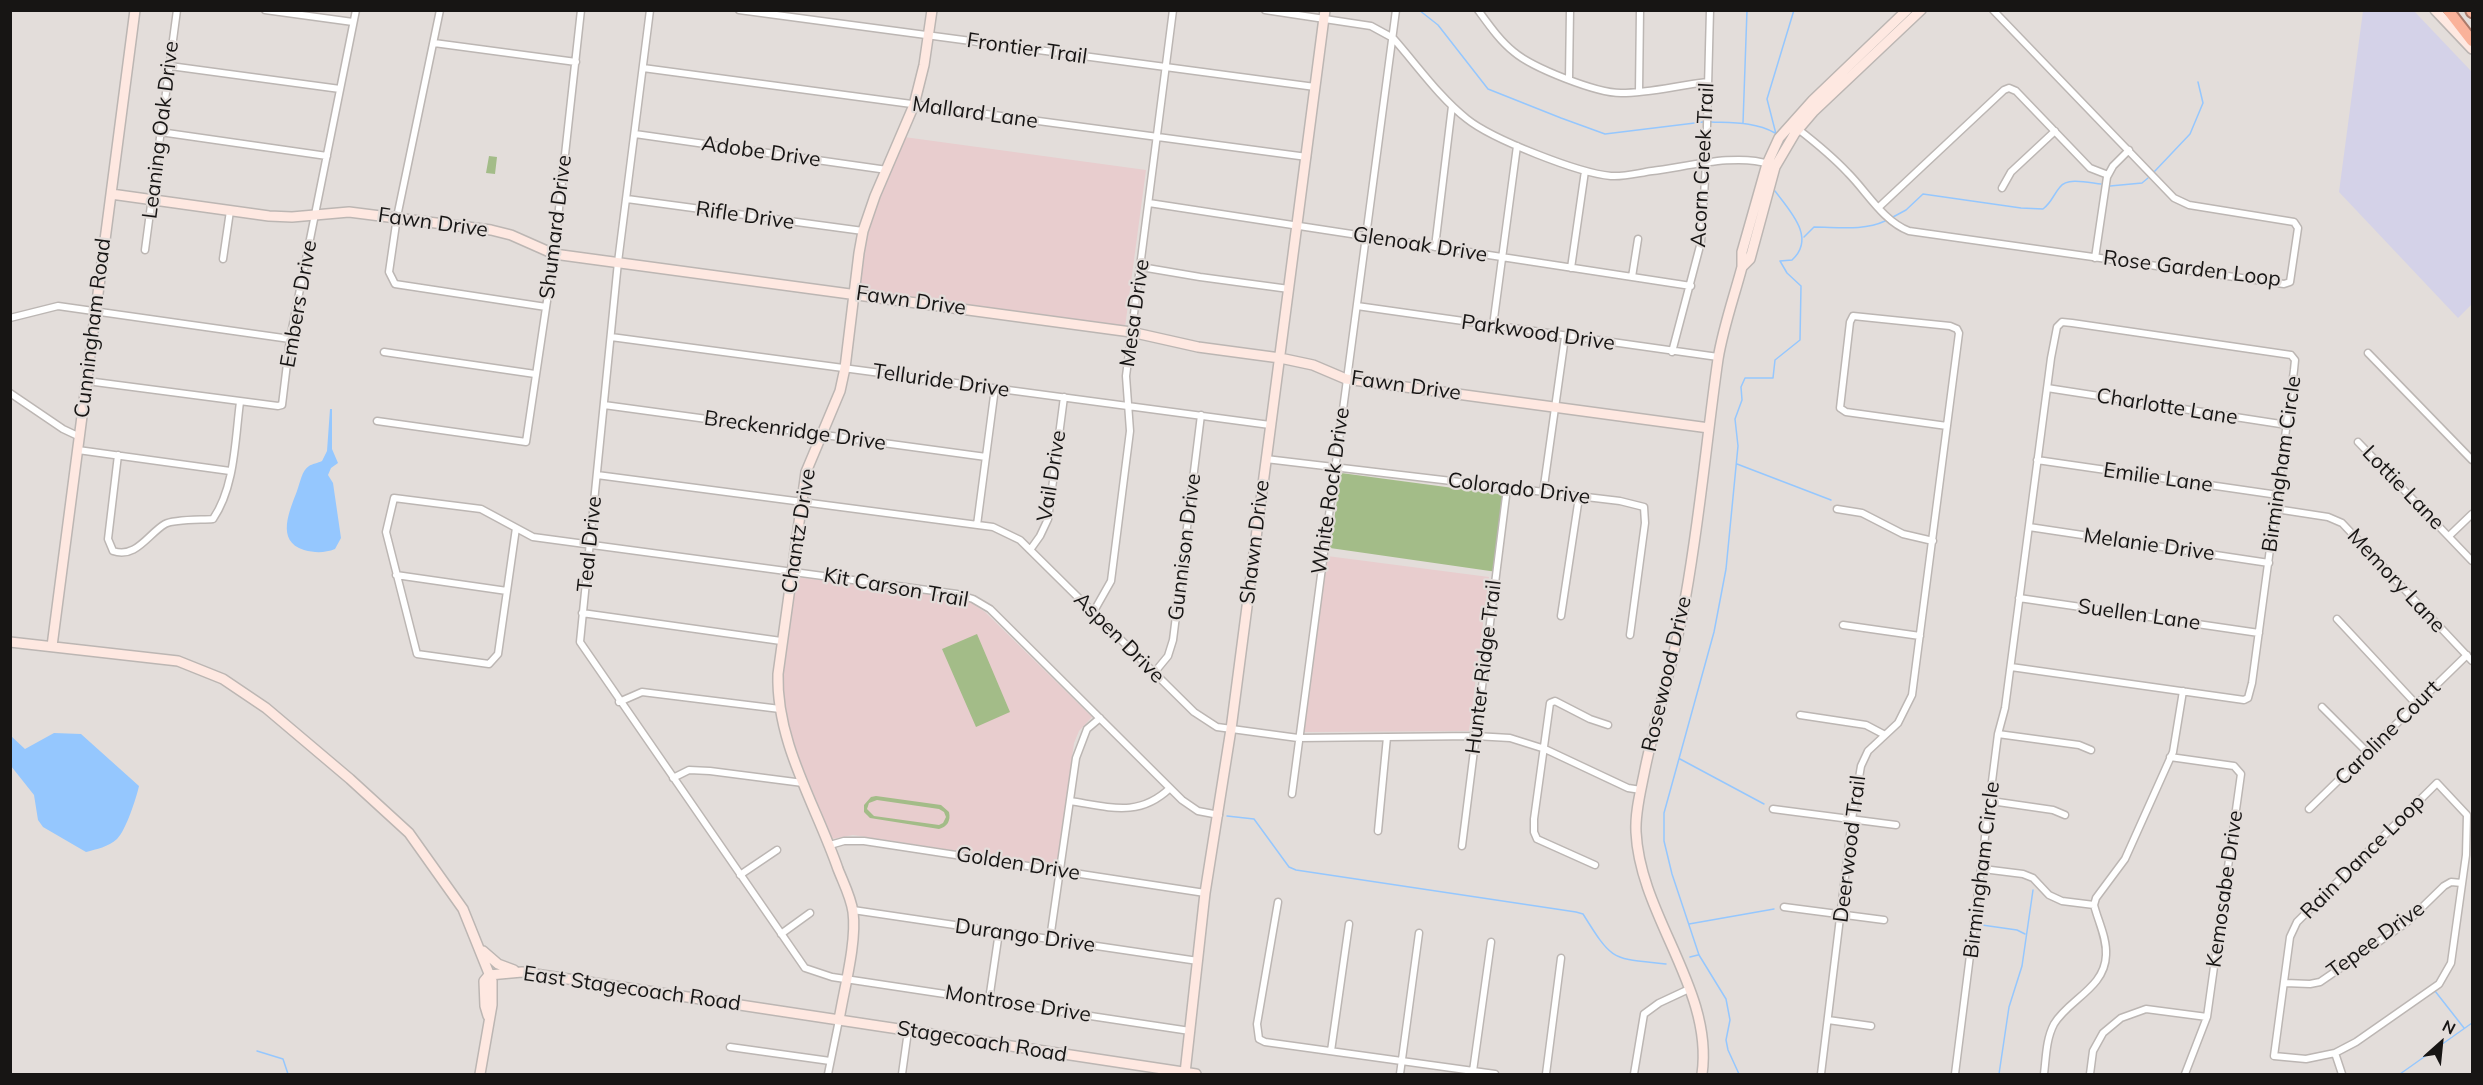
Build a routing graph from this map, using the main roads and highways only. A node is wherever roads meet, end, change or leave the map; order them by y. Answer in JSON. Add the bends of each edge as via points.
{"nodes":[{"id":1,"x":2448,"y":10,"type":"edge"},
{"id":2,"x":2472,"y":41,"type":"edge"}],
"edges":[{"from":1,"to":2,"type":"highway"}]}
